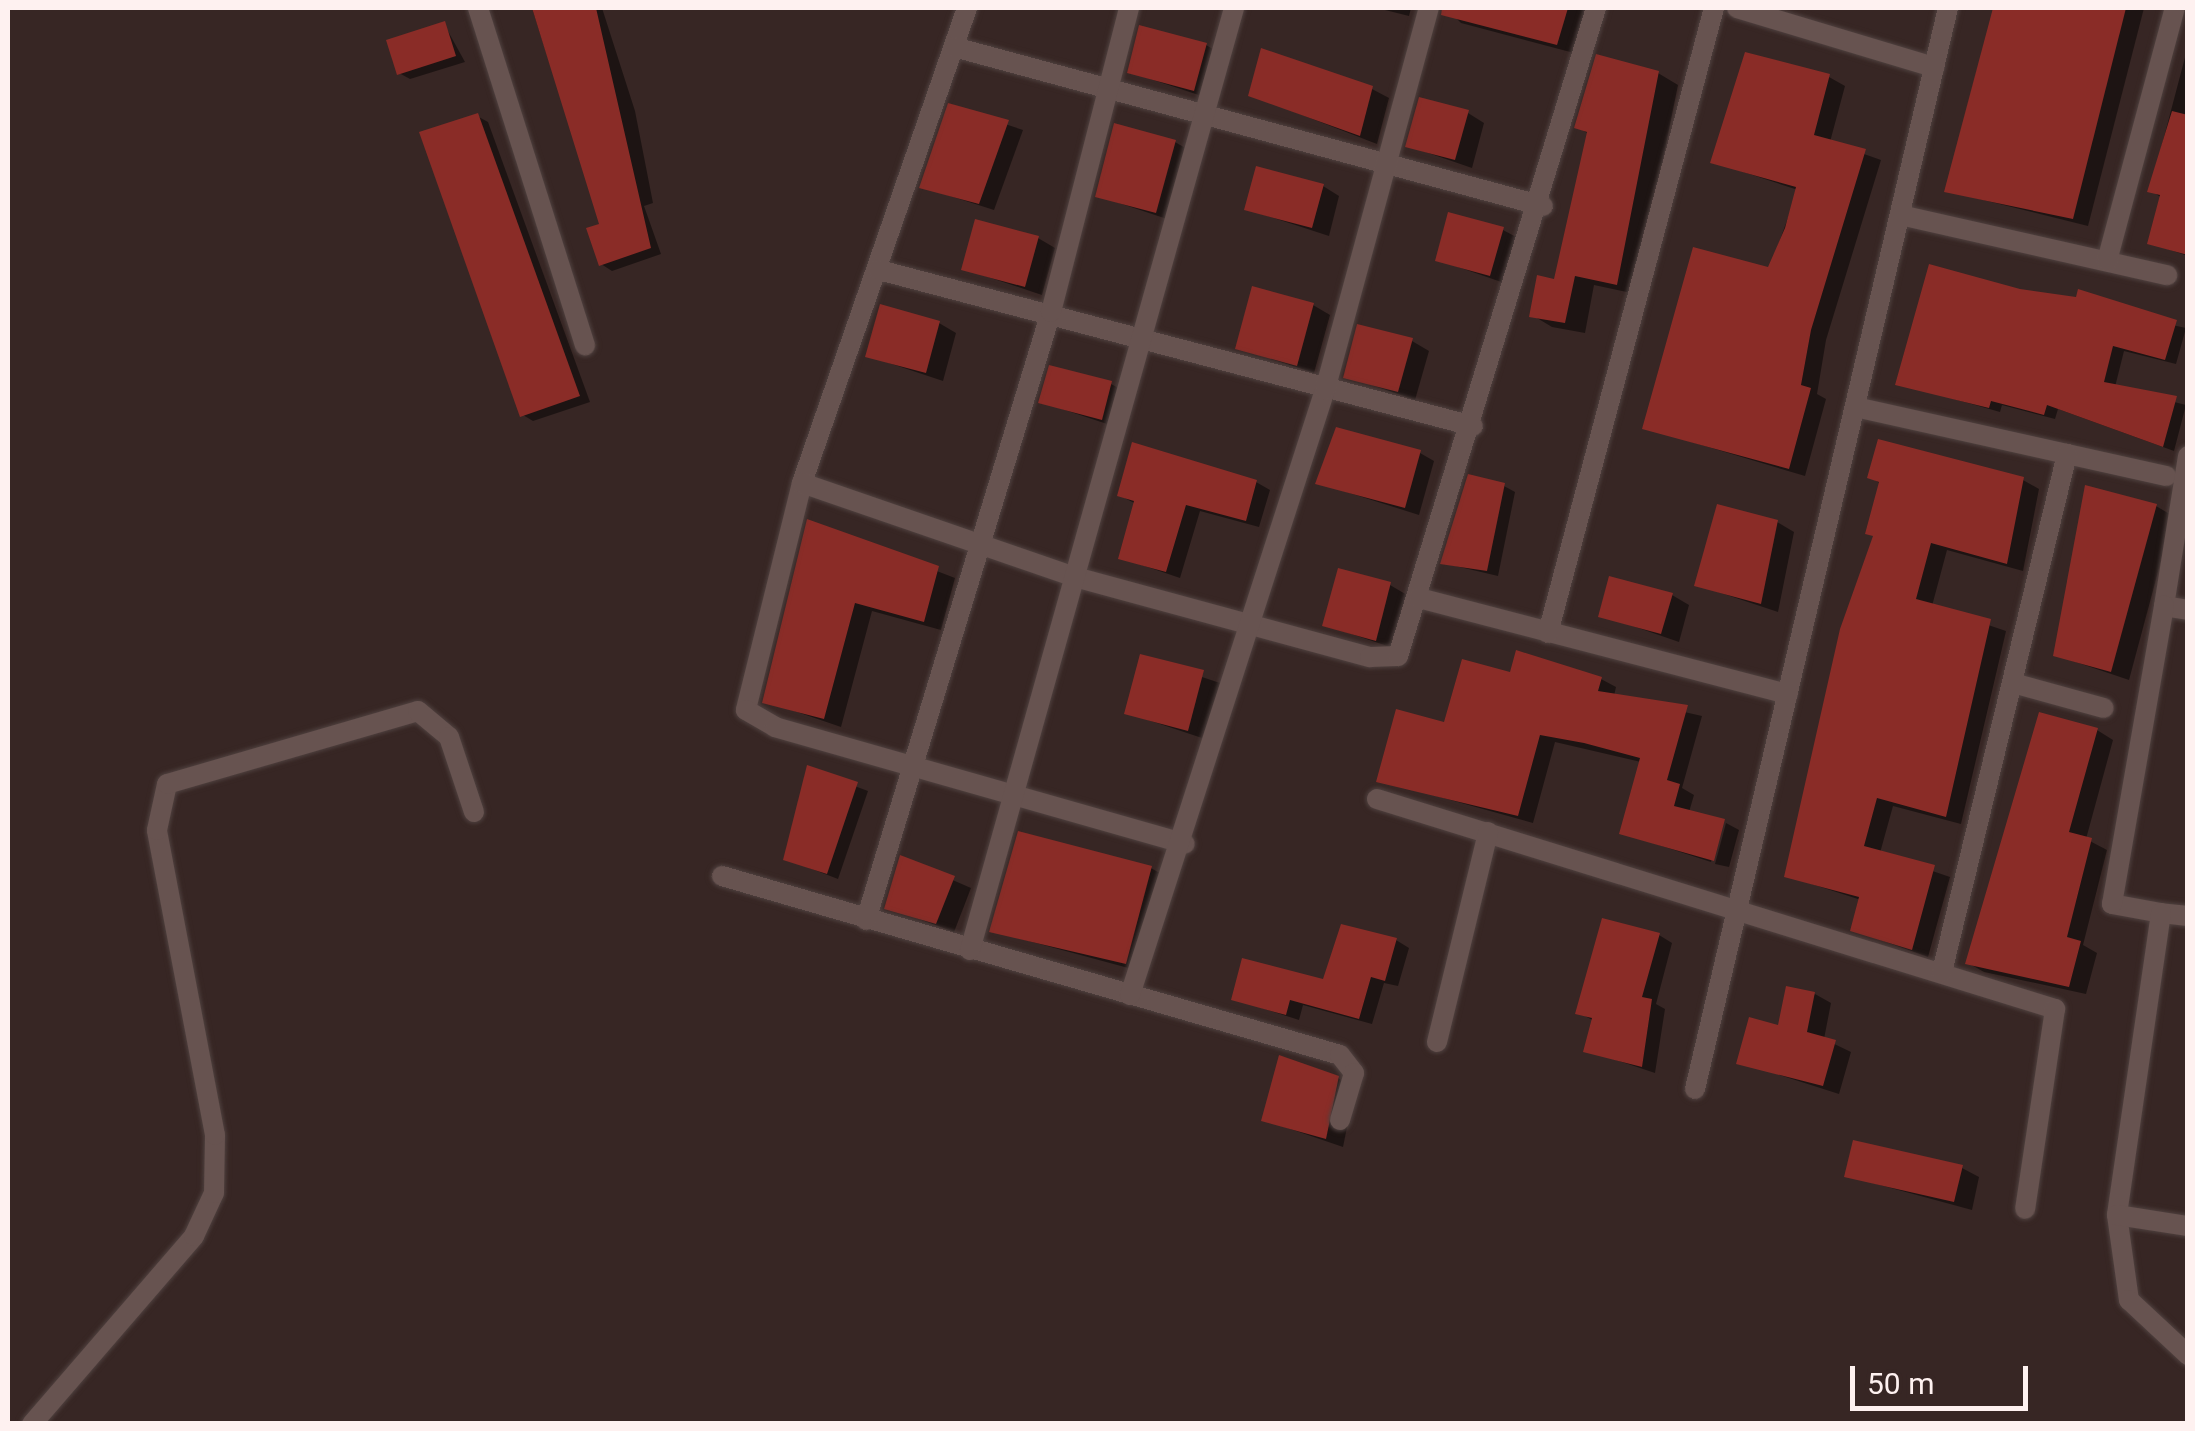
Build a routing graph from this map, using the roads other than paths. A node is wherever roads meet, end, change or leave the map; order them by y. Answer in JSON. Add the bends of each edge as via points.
{"nodes":[{"id":1,"x":478,"y":8,"type":"edge"},
{"id":2,"x":967,"y":8,"type":"edge"},
{"id":3,"x":1129,"y":8,"type":"edge"},
{"id":4,"x":1234,"y":8,"type":"edge"},
{"id":5,"x":1428,"y":8,"type":"edge"},
{"id":6,"x":1596,"y":8,"type":"edge"},
{"id":7,"x":1714,"y":8,"type":"edge"},
{"id":8,"x":1737,"y":8,"type":"edge"},
{"id":9,"x":1948,"y":8,"type":"edge"},
{"id":10,"x":2175,"y":8,"type":"edge"},
{"id":11,"x":954,"y":47,"type":"junction"},
{"id":12,"x":1934,"y":67,"type":"junction"},
{"id":13,"x":1112,"y":93,"type":"junction"},
{"id":14,"x":1203,"y":119,"type":"junction"},
{"id":15,"x":1383,"y":162,"type":"junction"},
{"id":16,"x":1543,"y":206,"type":"junction"},
{"id":17,"x":1900,"y":215,"type":"junction"},
{"id":18,"x":2107,"y":261,"type":"junction"},
{"id":19,"x":879,"y":270,"type":"junction"},
{"id":20,"x":2167,"y":275,"type":"dead end"},
{"id":21,"x":1052,"y":312,"type":"junction"},
{"id":22,"x":1141,"y":339,"type":"junction"},
{"id":23,"x":585,"y":345,"type":"dead end"},
{"id":24,"x":1325,"y":390,"type":"junction"},
{"id":25,"x":1855,"y":406,"type":"junction"},
{"id":26,"x":1472,"y":426,"type":"junction"},
{"id":27,"x":2067,"y":454,"type":"junction"},
{"id":28,"x":2188,"y":456,"type":"edge"},
{"id":29,"x":2166,"y":476,"type":"dead end"},
{"id":30,"x":802,"y":483,"type":"junction"},
{"id":31,"x":976,"y":543,"type":"junction"},
{"id":32,"x":1074,"y":577,"type":"junction"},
{"id":33,"x":1419,"y":598,"type":"junction"},
{"id":34,"x":2164,"y":606,"type":"junction"},
{"id":35,"x":2188,"y":610,"type":"edge"},
{"id":36,"x":1252,"y":623,"type":"junction"},
{"id":37,"x":1548,"y":633,"type":"junction"},
{"id":38,"x":2013,"y":683,"type":"junction"},
{"id":39,"x":1788,"y":694,"type":"junction"},
{"id":40,"x":2104,"y":708,"type":"dead end"},
{"id":41,"x":910,"y":767,"type":"junction"},
{"id":42,"x":1014,"y":794,"type":"junction"},
{"id":43,"x":1377,"y":799,"type":"dead end"},
{"id":44,"x":474,"y":812,"type":"dead end"},
{"id":45,"x":1488,"y":832,"type":"junction"},
{"id":46,"x":1185,"y":844,"type":"junction"},
{"id":47,"x":722,"y":876,"type":"dead end"},
{"id":48,"x":1738,"y":909,"type":"junction"},
{"id":49,"x":2161,"y":913,"type":"junction"},
{"id":50,"x":2188,"y":916,"type":"edge"},
{"id":51,"x":866,"y":920,"type":"junction"},
{"id":52,"x":970,"y":950,"type":"junction"},
{"id":53,"x":1942,"y":972,"type":"junction"},
{"id":54,"x":1130,"y":995,"type":"junction"},
{"id":55,"x":1436,"y":1042,"type":"dead end"},
{"id":56,"x":1695,"y":1089,"type":"dead end"},
{"id":57,"x":1340,"y":1120,"type":"dead end"},
{"id":58,"x":2025,"y":1209,"type":"dead end"},
{"id":59,"x":2118,"y":1215,"type":"junction"},
{"id":60,"x":2188,"y":1226,"type":"edge"},
{"id":61,"x":2188,"y":1355,"type":"edge"},
{"id":62,"x":32,"y":1424,"type":"edge"}],
"edges":[{"from":1,"to":23,"type":"street"},
{"from":2,"to":11,"type":"street"},
{"from":3,"to":13,"type":"street"},
{"from":4,"to":14,"type":"street"},
{"from":5,"to":15,"type":"street"},
{"from":6,"to":16,"type":"street"},
{"from":7,"to":37,"type":"street"},
{"from":8,"to":12,"type":"street"},
{"from":9,"to":12,"type":"street"},
{"from":10,"to":18,"type":"street"},
{"from":11,"to":13,"type":"street"},
{"from":11,"to":19,"type":"street"},
{"from":12,"to":17,"type":"street"},
{"from":13,"to":14,"type":"street"},
{"from":13,"to":21,"type":"street"},
{"from":14,"to":15,"type":"street"},
{"from":14,"to":22,"type":"street"},
{"from":15,"to":16,"type":"street"},
{"from":15,"to":24,"type":"street"},
{"from":16,"to":26,"type":"street"},
{"from":17,"to":18,"type":"street"},
{"from":17,"to":25,"type":"street"},
{"from":18,"to":20,"type":"street"},
{"from":19,"to":21,"type":"street"},
{"from":19,"to":30,"type":"street"},
{"from":21,"to":22,"type":"street"},
{"from":21,"to":31,"type":"street"},
{"from":22,"to":24,"type":"street"},
{"from":22,"to":32,"type":"street"},
{"from":24,"to":26,"type":"street"},
{"from":24,"to":36,"type":"street"},
{"from":25,"to":27,"type":"street"},
{"from":25,"to":39,"type":"street"},
{"from":26,"to":33,"type":"street"},
{"from":27,"to":29,"type":"street"},
{"from":27,"to":38,"type":"street"},
{"from":28,"to":34,"type":"street"},
{"from":30,"to":31,"type":"street"},
{"from":30,"to":41,"type":"street","via":[[746,710]]},
{"from":31,"to":32,"type":"street"},
{"from":31,"to":41,"type":"street"},
{"from":32,"to":36,"type":"street"},
{"from":32,"to":42,"type":"street"},
{"from":33,"to":36,"type":"street","via":[[1404,649],[1388,659]]},
{"from":33,"to":37,"type":"street"},
{"from":34,"to":35,"type":"street"},
{"from":34,"to":49,"type":"street","via":[[2112,904]]},
{"from":36,"to":46,"type":"street"},
{"from":37,"to":39,"type":"street"},
{"from":38,"to":40,"type":"street"},
{"from":38,"to":53,"type":"street"},
{"from":39,"to":48,"type":"street"},
{"from":41,"to":42,"type":"street"},
{"from":41,"to":51,"type":"street"},
{"from":42,"to":46,"type":"street"},
{"from":42,"to":52,"type":"street"},
{"from":43,"to":45,"type":"street"},
{"from":44,"to":62,"type":"street","via":[[449,737],[418,711],[167,784],[157,830],[216,1134],[214,1193],[166,1272],[60,1380]]},
{"from":45,"to":48,"type":"street"},
{"from":45,"to":55,"type":"street"},
{"from":46,"to":54,"type":"street"},
{"from":47,"to":51,"type":"street"},
{"from":48,"to":53,"type":"street"},
{"from":48,"to":56,"type":"street"},
{"from":49,"to":50,"type":"street"},
{"from":49,"to":59,"type":"street"},
{"from":51,"to":52,"type":"street"},
{"from":52,"to":54,"type":"street"},
{"from":53,"to":58,"type":"street","via":[[2046,1004],[2060,1020]]},
{"from":54,"to":57,"type":"street","via":[[1340,1055],[1354,1073]]},
{"from":59,"to":60,"type":"street"},
{"from":59,"to":61,"type":"street","via":[[2129,1300]]}]}
